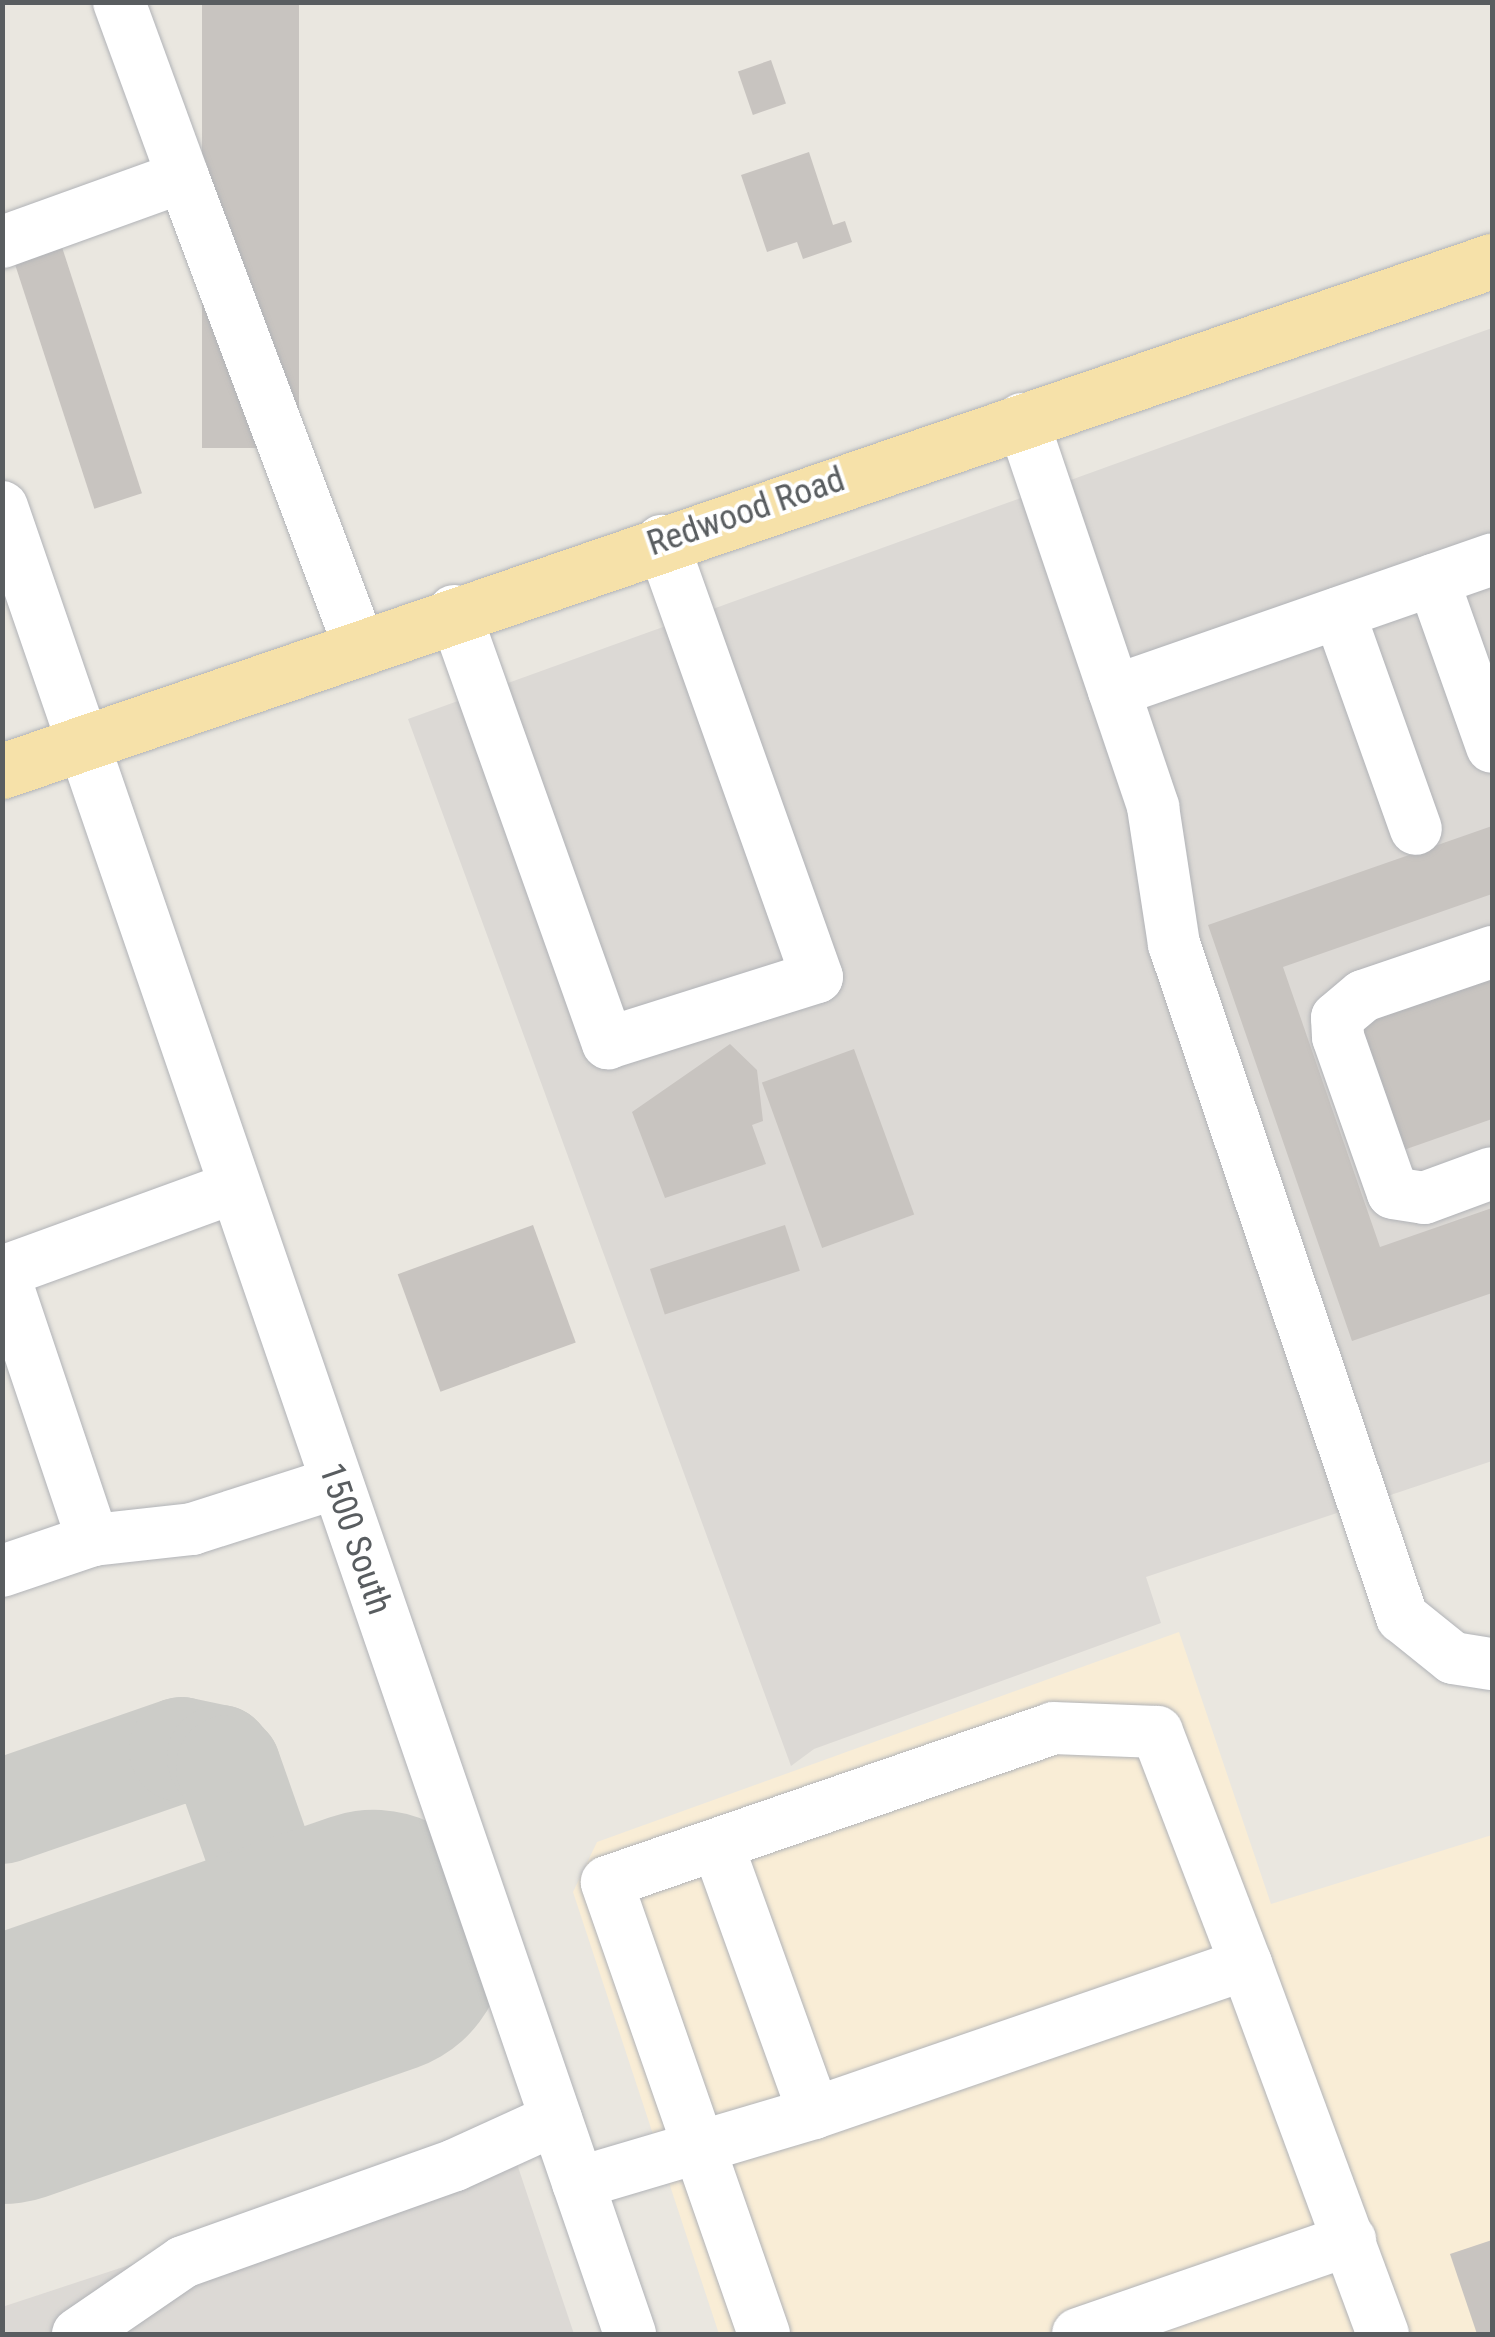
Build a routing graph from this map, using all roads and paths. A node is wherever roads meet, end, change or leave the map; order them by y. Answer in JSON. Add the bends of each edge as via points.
{"nodes":[{"id":1,"x":119,"y":2,"type":"edge"},
{"id":2,"x":183,"y":178,"type":"junction"},
{"id":3,"x":2,"y":242,"type":"edge"},
{"id":4,"x":1492,"y":260,"type":"edge"},
{"id":5,"x":1022,"y":419,"type":"junction"},
{"id":6,"x":2,"y":508,"type":"edge"},
{"id":7,"x":662,"y":541,"type":"junction"},
{"id":8,"x":1492,"y":559,"type":"edge"},
{"id":9,"x":1433,"y":580,"type":"junction"},
{"id":10,"x":454,"y":611,"type":"junction"},
{"id":11,"x":1339,"y":612,"type":"junction"},
{"id":12,"x":359,"y":645,"type":"junction"},
{"id":13,"x":1114,"y":691,"type":"junction"},
{"id":14,"x":79,"y":744,"type":"junction"},
{"id":15,"x":1492,"y":747,"type":"edge"},
{"id":16,"x":2,"y":771,"type":"edge"},
{"id":17,"x":1416,"y":829,"type":"dead end"},
{"id":18,"x":1492,"y":952,"type":"edge"},
{"id":19,"x":1492,"y":1173,"type":"edge"},
{"id":20,"x":234,"y":1188,"type":"junction"},
{"id":21,"x":3,"y":1274,"type":"edge"},
{"id":22,"x":336,"y":1483,"type":"junction"},
{"id":23,"x":93,"y":1540,"type":"junction"},
{"id":24,"x":2,"y":1571,"type":"edge"},
{"id":25,"x":1492,"y":1664,"type":"edge"},
{"id":26,"x":718,"y":1847,"type":"junction"},
{"id":27,"x":1246,"y":1964,"type":"junction"},
{"id":28,"x":814,"y":2113,"type":"junction"},
{"id":29,"x":556,"y":2119,"type":"junction"},
{"id":30,"x":698,"y":2149,"type":"junction"},
{"id":31,"x":578,"y":2183,"type":"junction"},
{"id":32,"x":1350,"y":2240,"type":"junction"},
{"id":33,"x":78,"y":2334,"type":"edge"},
{"id":34,"x":630,"y":2334,"type":"edge"},
{"id":35,"x":764,"y":2334,"type":"edge"},
{"id":36,"x":1078,"y":2334,"type":"edge"},
{"id":37,"x":1384,"y":2334,"type":"edge"}],
"edges":[{"from":1,"to":2,"type":"street"},
{"from":2,"to":3,"type":"street"},
{"from":2,"to":12,"type":"street"},
{"from":4,"to":5,"type":"main road","name":"Redwood Road"},
{"from":5,"to":7,"type":"main road","name":"Redwood Road"},
{"from":5,"to":13,"type":"street"},
{"from":6,"to":14,"type":"street","name":"1500 South"},
{"from":7,"to":10,"type":"main road","name":"Redwood Road"},
{"from":7,"to":10,"type":"street","via":[[817,978],[608,1042]]},
{"from":8,"to":9,"type":"street"},
{"from":9,"to":11,"type":"street"},
{"from":9,"to":15,"type":"street"},
{"from":10,"to":12,"type":"main road","name":"Redwood Road"},
{"from":11,"to":13,"type":"street"},
{"from":11,"to":17,"type":"street"},
{"from":12,"to":14,"type":"main road","name":"Redwood Road"},
{"from":13,"to":25,"type":"street","via":[[1153,807],[1174,944],[1402,1617],[1453,1658]]},
{"from":14,"to":16,"type":"main road","name":"Redwood Road"},
{"from":14,"to":20,"type":"street","name":"1500 South"},
{"from":18,"to":19,"type":"street","via":[[1364,996],[1338,1018],[1338,1036],[1394,1193],[1424,1198]]},
{"from":20,"to":21,"type":"street"},
{"from":20,"to":22,"type":"street","name":"1500 South"},
{"from":21,"to":23,"type":"street"},
{"from":22,"to":23,"type":"street","via":[[192,1529]]},
{"from":22,"to":29,"type":"street","name":"1500 South"},
{"from":23,"to":24,"type":"street"},
{"from":26,"to":27,"type":"street","via":[[1053,1728],[1157,1732]]},
{"from":26,"to":28,"type":"street"},
{"from":26,"to":30,"type":"street","via":[[608,1882]]},
{"from":27,"to":28,"type":"street"},
{"from":27,"to":32,"type":"street"},
{"from":28,"to":30,"type":"street"},
{"from":29,"to":31,"type":"street","name":"1500 South"},
{"from":29,"to":33,"type":"street","via":[[455,2165],[183,2262]]},
{"from":30,"to":31,"type":"street"},
{"from":30,"to":35,"type":"street"},
{"from":31,"to":34,"type":"street","name":"1500 South"},
{"from":32,"to":36,"type":"street"},
{"from":32,"to":37,"type":"street"}]}
